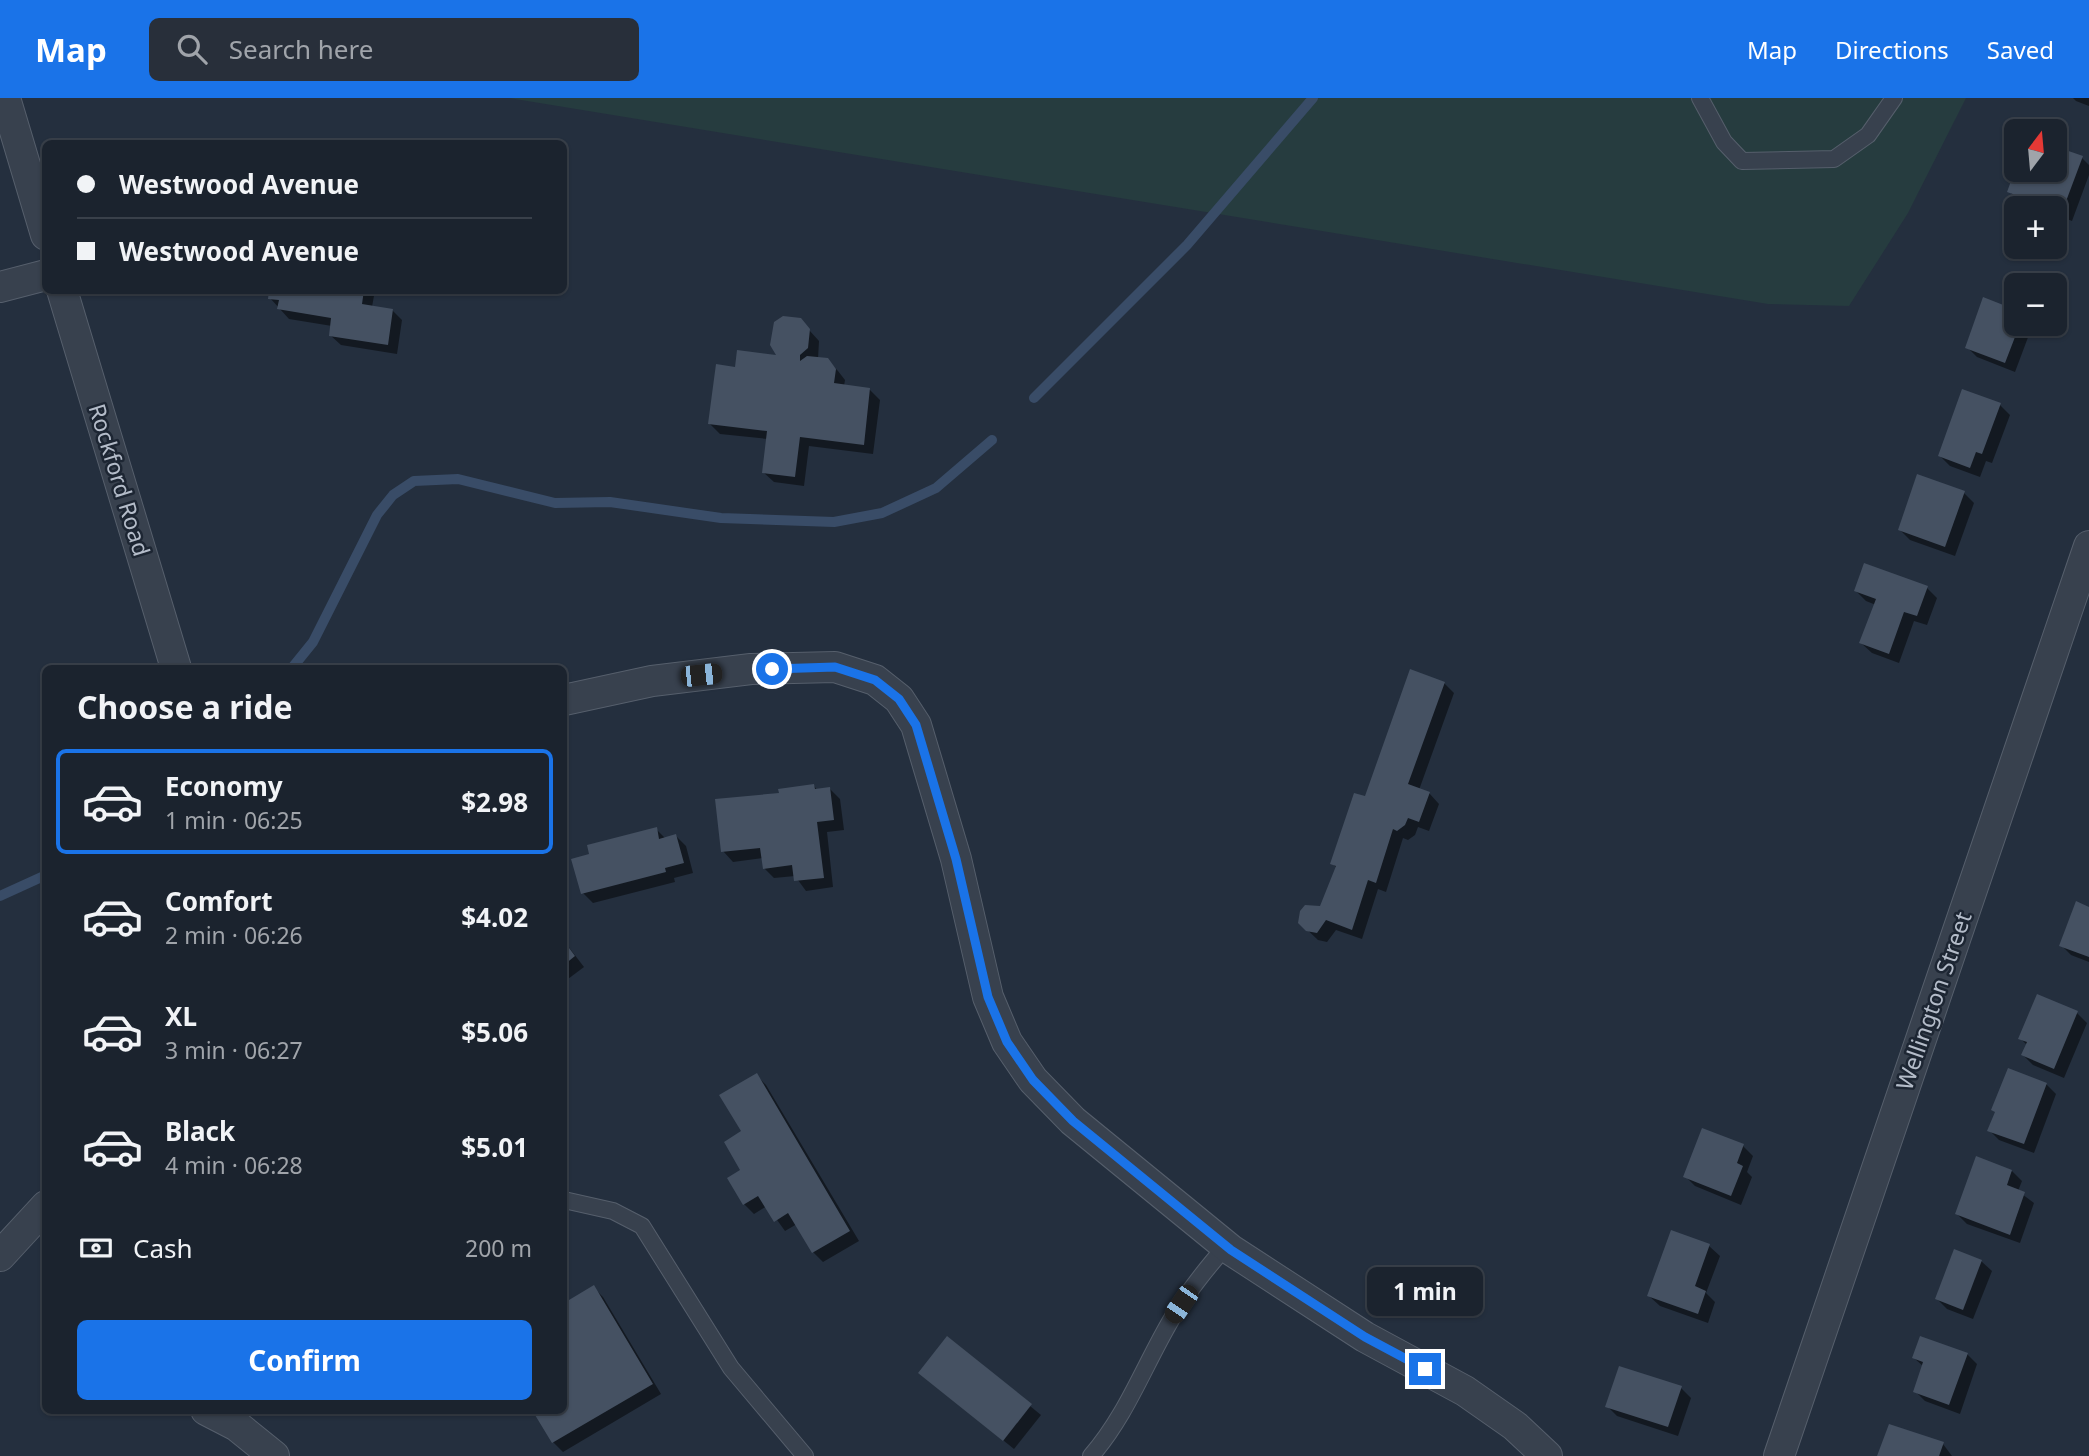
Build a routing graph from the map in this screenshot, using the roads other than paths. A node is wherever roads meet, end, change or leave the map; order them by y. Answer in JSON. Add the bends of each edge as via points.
{"nodes":[{"id":1,"x":5,"y":98,"type":"edge"},
{"id":2,"x":1700,"y":98,"type":"edge"},
{"id":3,"x":1894,"y":98,"type":"edge"},
{"id":4,"x":42,"y":222,"type":"edge"},
{"id":5,"x":42,"y":276,"type":"edge"},
{"id":6,"x":0,"y":287,"type":"edge"},
{"id":7,"x":63,"y":294,"type":"edge"},
{"id":8,"x":2089,"y":546,"type":"edge"},
{"id":9,"x":175,"y":665,"type":"edge"},
{"id":10,"x":567,"y":699,"type":"edge"},
{"id":11,"x":567,"y":1201,"type":"edge"},
{"id":12,"x":42,"y":1210,"type":"edge"},
{"id":13,"x":1226,"y":1246,"type":"junction"},
{"id":14,"x":0,"y":1256,"type":"edge"},
{"id":15,"x":213,"y":1414,"type":"edge"},
{"id":16,"x":274,"y":1456,"type":"edge"},
{"id":17,"x":806,"y":1456,"type":"edge"},
{"id":18,"x":1091,"y":1456,"type":"edge"},
{"id":19,"x":1547,"y":1456,"type":"edge"},
{"id":20,"x":1779,"y":1456,"type":"edge"}],
"edges":[{"from":1,"to":4,"type":"street"},
{"from":2,"to":3,"type":"lane","via":[[1724,142],[1742,161],[1834,159],[1868,135]]},
{"from":5,"to":6,"type":"street"},
{"from":7,"to":9,"type":"street","name":"Rockford Road"},
{"from":8,"to":20,"type":"street","name":"Wellington Street"},
{"from":10,"to":13,"type":"street","via":[[652,681],[751,669],[835,667],[875,680],[899,699],[916,725],[956,859],[988,997],[1007,1042],[1033,1080],[1073,1121]]},
{"from":11,"to":17,"type":"lane","via":[[613,1212],[642,1226],[731,1368]]},
{"from":12,"to":14,"type":"street"},
{"from":13,"to":18,"type":"lane","via":[[1171,1320],[1111,1433]]},
{"from":13,"to":19,"type":"street","via":[[1365,1337],[1465,1391],[1515,1426]]},
{"from":15,"to":16,"type":"street","via":[[237,1426]]}]}
